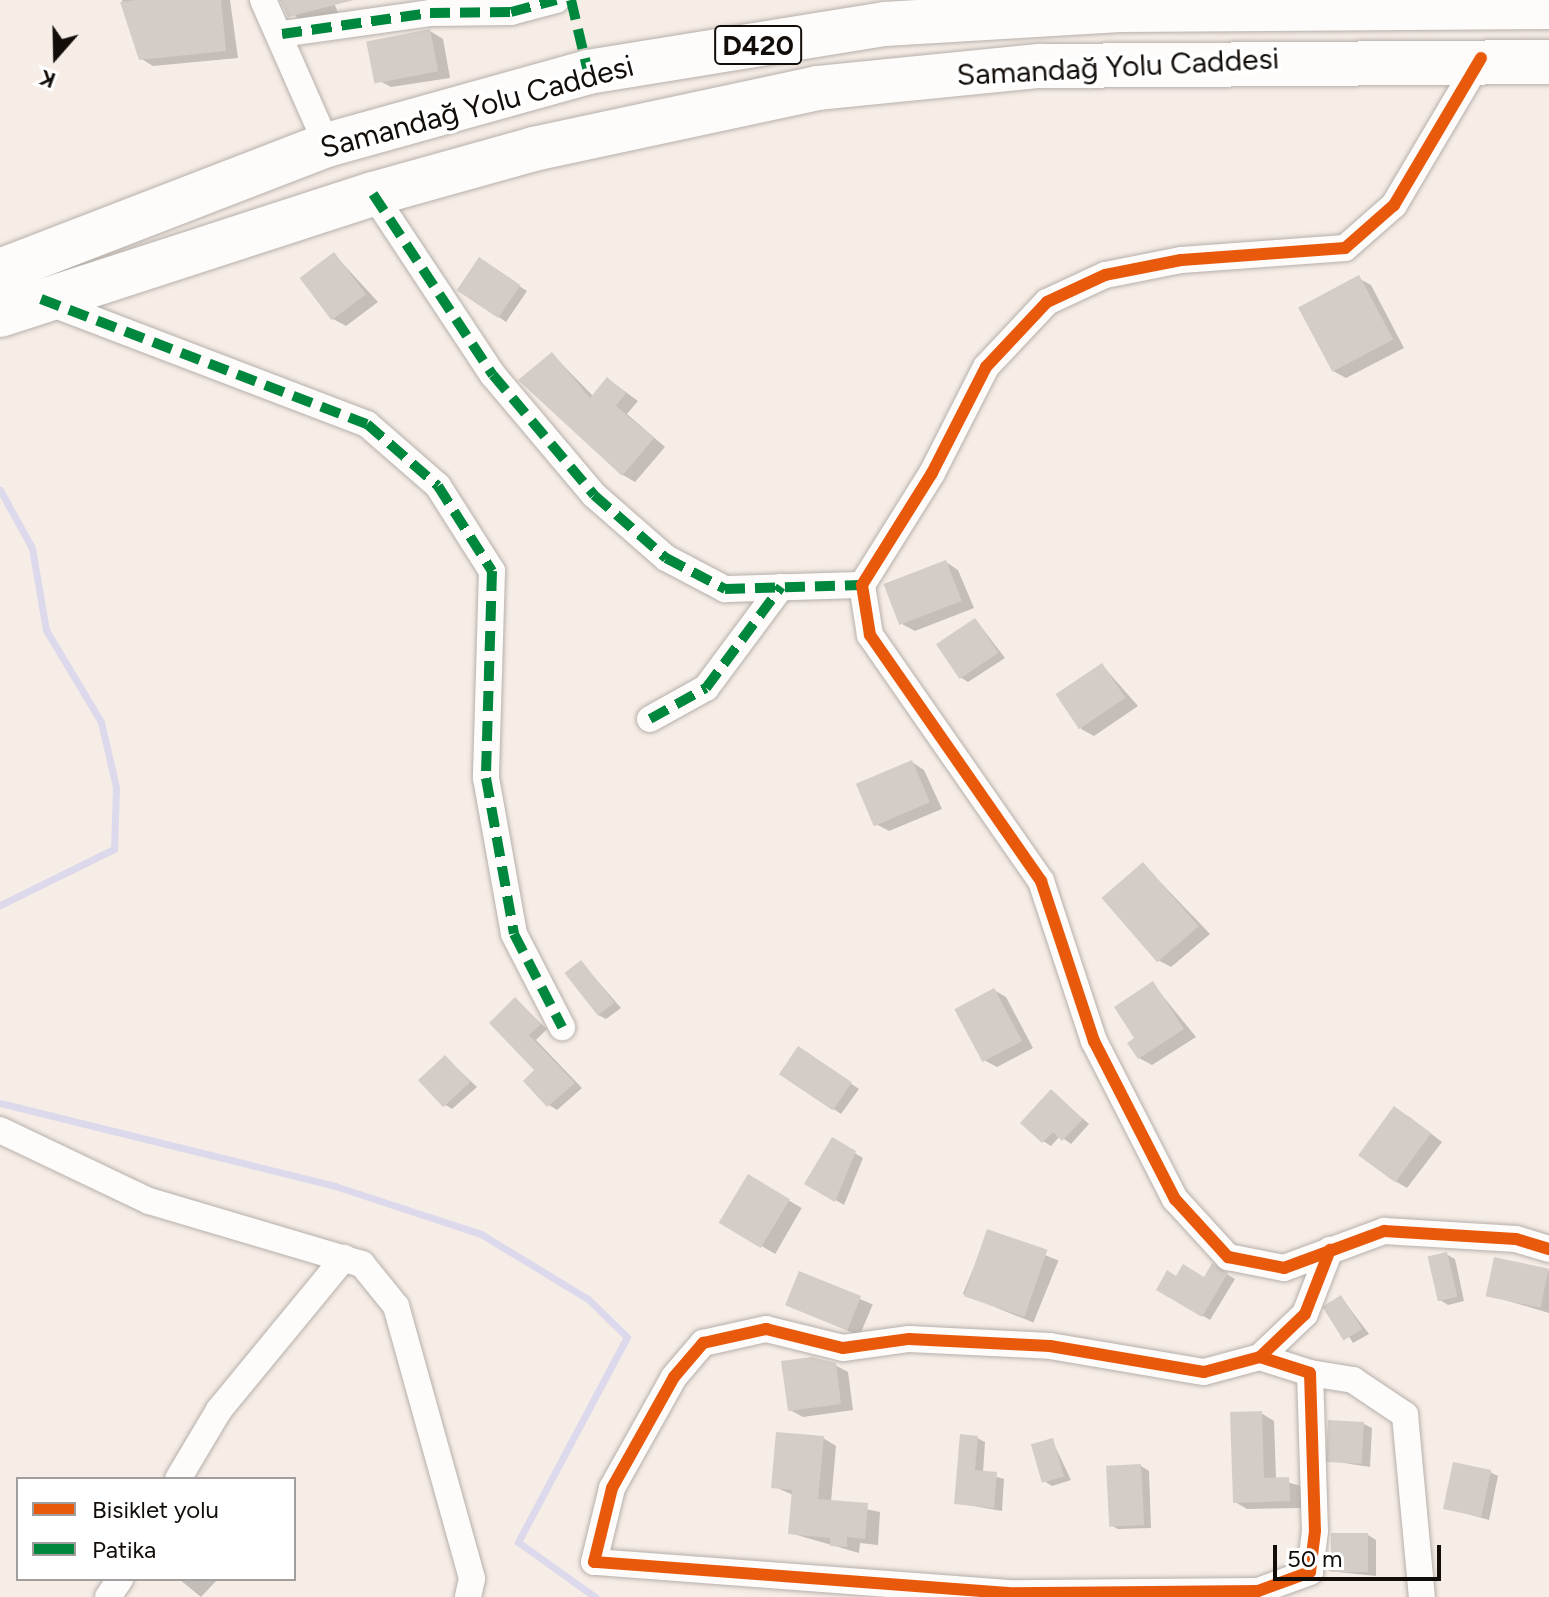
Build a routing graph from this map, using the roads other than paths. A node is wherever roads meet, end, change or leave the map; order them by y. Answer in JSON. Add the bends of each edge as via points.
{"nodes":[{"id":1,"x":263,"y":0,"type":"edge"},
{"id":2,"x":556,"y":0,"type":"edge"},
{"id":3,"x":1363,"y":2,"type":"edge"},
{"id":4,"x":1549,"y":7,"type":"edge"},
{"id":5,"x":282,"y":34,"type":"junction"},
{"id":6,"x":1481,"y":58,"type":"junction"},
{"id":7,"x":1549,"y":62,"type":"edge"},
{"id":8,"x":327,"y":145,"type":"junction"},
{"id":9,"x":373,"y":194,"type":"junction"},
{"id":10,"x":0,"y":271,"type":"edge"},
{"id":11,"x":41,"y":299,"type":"junction"},
{"id":12,"x":0,"y":315,"type":"edge"},
{"id":13,"x":862,"y":585,"type":"junction"},
{"id":14,"x":781,"y":587,"type":"junction"},
{"id":15,"x":650,"y":719,"type":"dead end"},
{"id":16,"x":562,"y":1027,"type":"dead end"},
{"id":17,"x":0,"y":1130,"type":"edge"},
{"id":18,"x":1549,"y":1249,"type":"edge"},
{"id":19,"x":1330,"y":1250,"type":"junction"},
{"id":20,"x":344,"y":1258,"type":"junction"},
{"id":21,"x":1260,"y":1357,"type":"junction"},
{"id":22,"x":1310,"y":1373,"type":"junction"},
{"id":23,"x":179,"y":1477,"type":"edge"},
{"id":24,"x":474,"y":1595,"type":"edge"},
{"id":25,"x":1422,"y":1597,"type":"edge"}],
"edges":[{"from":1,"to":5,"type":"street"},
{"from":2,"to":5,"type":"street","via":[[511,12],[430,13]]},
{"from":3,"to":4,"type":"highway","name":"Samandağ Yolu Caddesi","number":"D420"},
{"from":3,"to":8,"type":"highway","name":"Samandağ Yolu Caddesi","number":"D420","via":[[885,24],[588,72]]},
{"from":5,"to":8,"type":"street"},
{"from":6,"to":7,"type":"highway","name":"Samandağ Yolu Caddesi","number":"D420"},
{"from":6,"to":9,"type":"highway","name":"Samandağ Yolu Caddesi","number":"D420","via":[[1040,66],[818,88],[534,149]]},
{"from":6,"to":13,"type":"street","via":[[1394,205],[1345,248],[1181,260],[1105,275],[1047,302],[986,367],[932,473]]},
{"from":8,"to":10,"type":"highway","name":"Samandağ Yolu Caddesi","number":"D420"},
{"from":9,"to":11,"type":"highway","name":"Samandağ Yolu Caddesi","number":"D420"},
{"from":9,"to":14,"type":"street","via":[[493,375],[594,495],[666,558],[725,589]]},
{"from":11,"to":12,"type":"highway","name":"Samandağ Yolu Caddesi","number":"D420"},
{"from":11,"to":16,"type":"street","via":[[367,424],[438,486],[492,571],[486,778],[514,934]]},
{"from":13,"to":14,"type":"street"},
{"from":13,"to":19,"type":"street","via":[[870,635],[1041,881],[1094,1041],[1175,1199],[1228,1257],[1284,1268]]},
{"from":14,"to":15,"type":"street","via":[[706,688]]},
{"from":17,"to":20,"type":"street","via":[[149,1201]]},
{"from":18,"to":19,"type":"street","via":[[1516,1239],[1384,1231]]},
{"from":19,"to":21,"type":"street","via":[[1305,1314]]},
{"from":20,"to":23,"type":"street","via":[[219,1410]]},
{"from":20,"to":24,"type":"street","via":[[362,1264],[396,1306]]},
{"from":21,"to":22,"type":"street"},
{"from":21,"to":22,"type":"street","via":[[1204,1372],[1050,1346],[909,1339],[843,1348],[766,1329],[703,1343],[674,1377],[612,1488],[594,1562],[1008,1593],[1258,1591],[1310,1572]]},
{"from":22,"to":25,"type":"street","via":[[1353,1380],[1405,1415]]}]}
